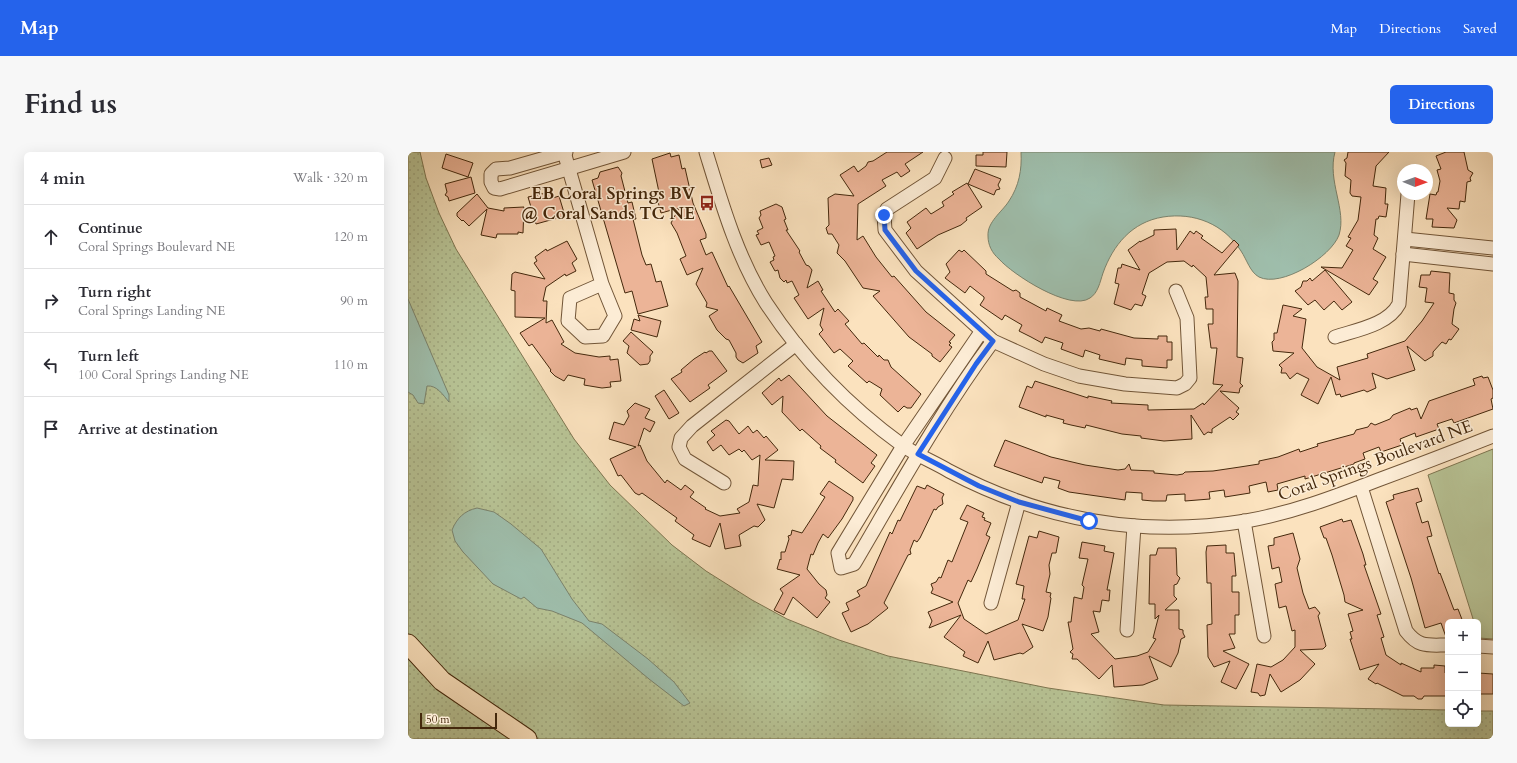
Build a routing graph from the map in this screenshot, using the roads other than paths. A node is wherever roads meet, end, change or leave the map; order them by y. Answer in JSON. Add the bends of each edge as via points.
{"nodes":[{"id":1,"x":565,"y":152,"type":"edge"},
{"id":2,"x":624,"y":152,"type":"edge"},
{"id":3,"x":706,"y":152,"type":"edge"},
{"id":4,"x":945,"y":158,"type":"dead end"},
{"id":5,"x":569,"y":168,"type":"junction"},
{"id":6,"x":1408,"y":200,"type":"edge"},
{"id":7,"x":1405,"y":239,"type":"junction"},
{"id":8,"x":1493,"y":248,"type":"edge"},
{"id":9,"x":1403,"y":254,"type":"junction"},
{"id":10,"x":1493,"y":264,"type":"edge"},
{"id":11,"x":602,"y":284,"type":"dead end"},
{"id":12,"x":1176,"y":290,"type":"dead end"},
{"id":13,"x":981,"y":332,"type":"junction"},
{"id":14,"x":1335,"y":337,"type":"dead end"},
{"id":15,"x":993,"y":341,"type":"junction"},
{"id":16,"x":796,"y":344,"type":"junction"},
{"id":17,"x":1493,"y":436,"type":"edge"},
{"id":18,"x":903,"y":446,"type":"junction"},
{"id":19,"x":918,"y":454,"type":"junction"},
{"id":20,"x":724,"y":483,"type":"dead end"},
{"id":21,"x":1360,"y":487,"type":"junction"},
{"id":22,"x":1019,"y":502,"type":"junction"},
{"id":23,"x":1244,"y":521,"type":"junction"},
{"id":24,"x":1134,"y":526,"type":"junction"},
{"id":25,"x":991,"y":603,"type":"dead end"},
{"id":26,"x":1127,"y":630,"type":"dead end"},
{"id":27,"x":1264,"y":636,"type":"dead end"},
{"id":28,"x":408,"y":644,"type":"edge"},
{"id":29,"x":1445,"y":646,"type":"edge"},
{"id":30,"x":1481,"y":646,"type":"edge"},
{"id":31,"x":1493,"y":647,"type":"edge"},
{"id":32,"x":527,"y":739,"type":"edge"}],
"edges":[{"from":1,"to":5,"type":"street"},
{"from":1,"to":5,"type":"street","via":[[510,168],[496,169],[491,182],[494,188],[500,189]]},
{"from":2,"to":5,"type":"street"},
{"from":3,"to":16,"type":"street","name":"Coral Springs Boulevard NE","via":[[723,209],[741,256],[766,302]]},
{"from":4,"to":13,"type":"street","via":[[935,178],[887,209],[884,215],[885,230],[916,271]]},
{"from":5,"to":11,"type":"street"},
{"from":6,"to":7,"type":"street"},
{"from":7,"to":8,"type":"street"},
{"from":7,"to":9,"type":"street"},
{"from":9,"to":10,"type":"street"},
{"from":9,"to":14,"type":"street","via":[[1399,304],[1396,311],[1384,320]]},
{"from":12,"to":15,"type":"street","via":[[1187,318],[1190,378],[1177,388],[1125,384],[1079,376],[1044,364]]},
{"from":13,"to":15,"type":"street"},
{"from":13,"to":18,"type":"street"},
{"from":15,"to":19,"type":"street"},
{"from":16,"to":18,"type":"street","name":"Coral Springs Boulevard NE","via":[[823,377]]},
{"from":16,"to":20,"type":"street","via":[[692,426],[681,438],[679,447],[685,458]]},
{"from":17,"to":21,"type":"street","name":"Coral Springs Boulevard NE"},
{"from":18,"to":19,"type":"street","name":"Coral Springs Boulevard NE"},
{"from":18,"to":19,"type":"street","via":[[838,553],[841,568],[854,564]]},
{"from":19,"to":22,"type":"street","name":"Coral Springs Boulevard NE","via":[[979,486]]},
{"from":21,"to":23,"type":"street","name":"Coral Springs Boulevard NE","via":[[1312,505]]},
{"from":21,"to":29,"type":"street","via":[[1406,631],[1420,644]]},
{"from":22,"to":24,"type":"street","name":"Coral Springs Boulevard NE","via":[[1089,521]]},
{"from":22,"to":25,"type":"street"},
{"from":23,"to":24,"type":"street","name":"Coral Springs Boulevard NE","via":[[1200,526]]},
{"from":23,"to":27,"type":"street"},
{"from":24,"to":26,"type":"street"},
{"from":28,"to":32,"type":"highway","via":[[442,681]]},
{"from":30,"to":31,"type":"street"}]}
